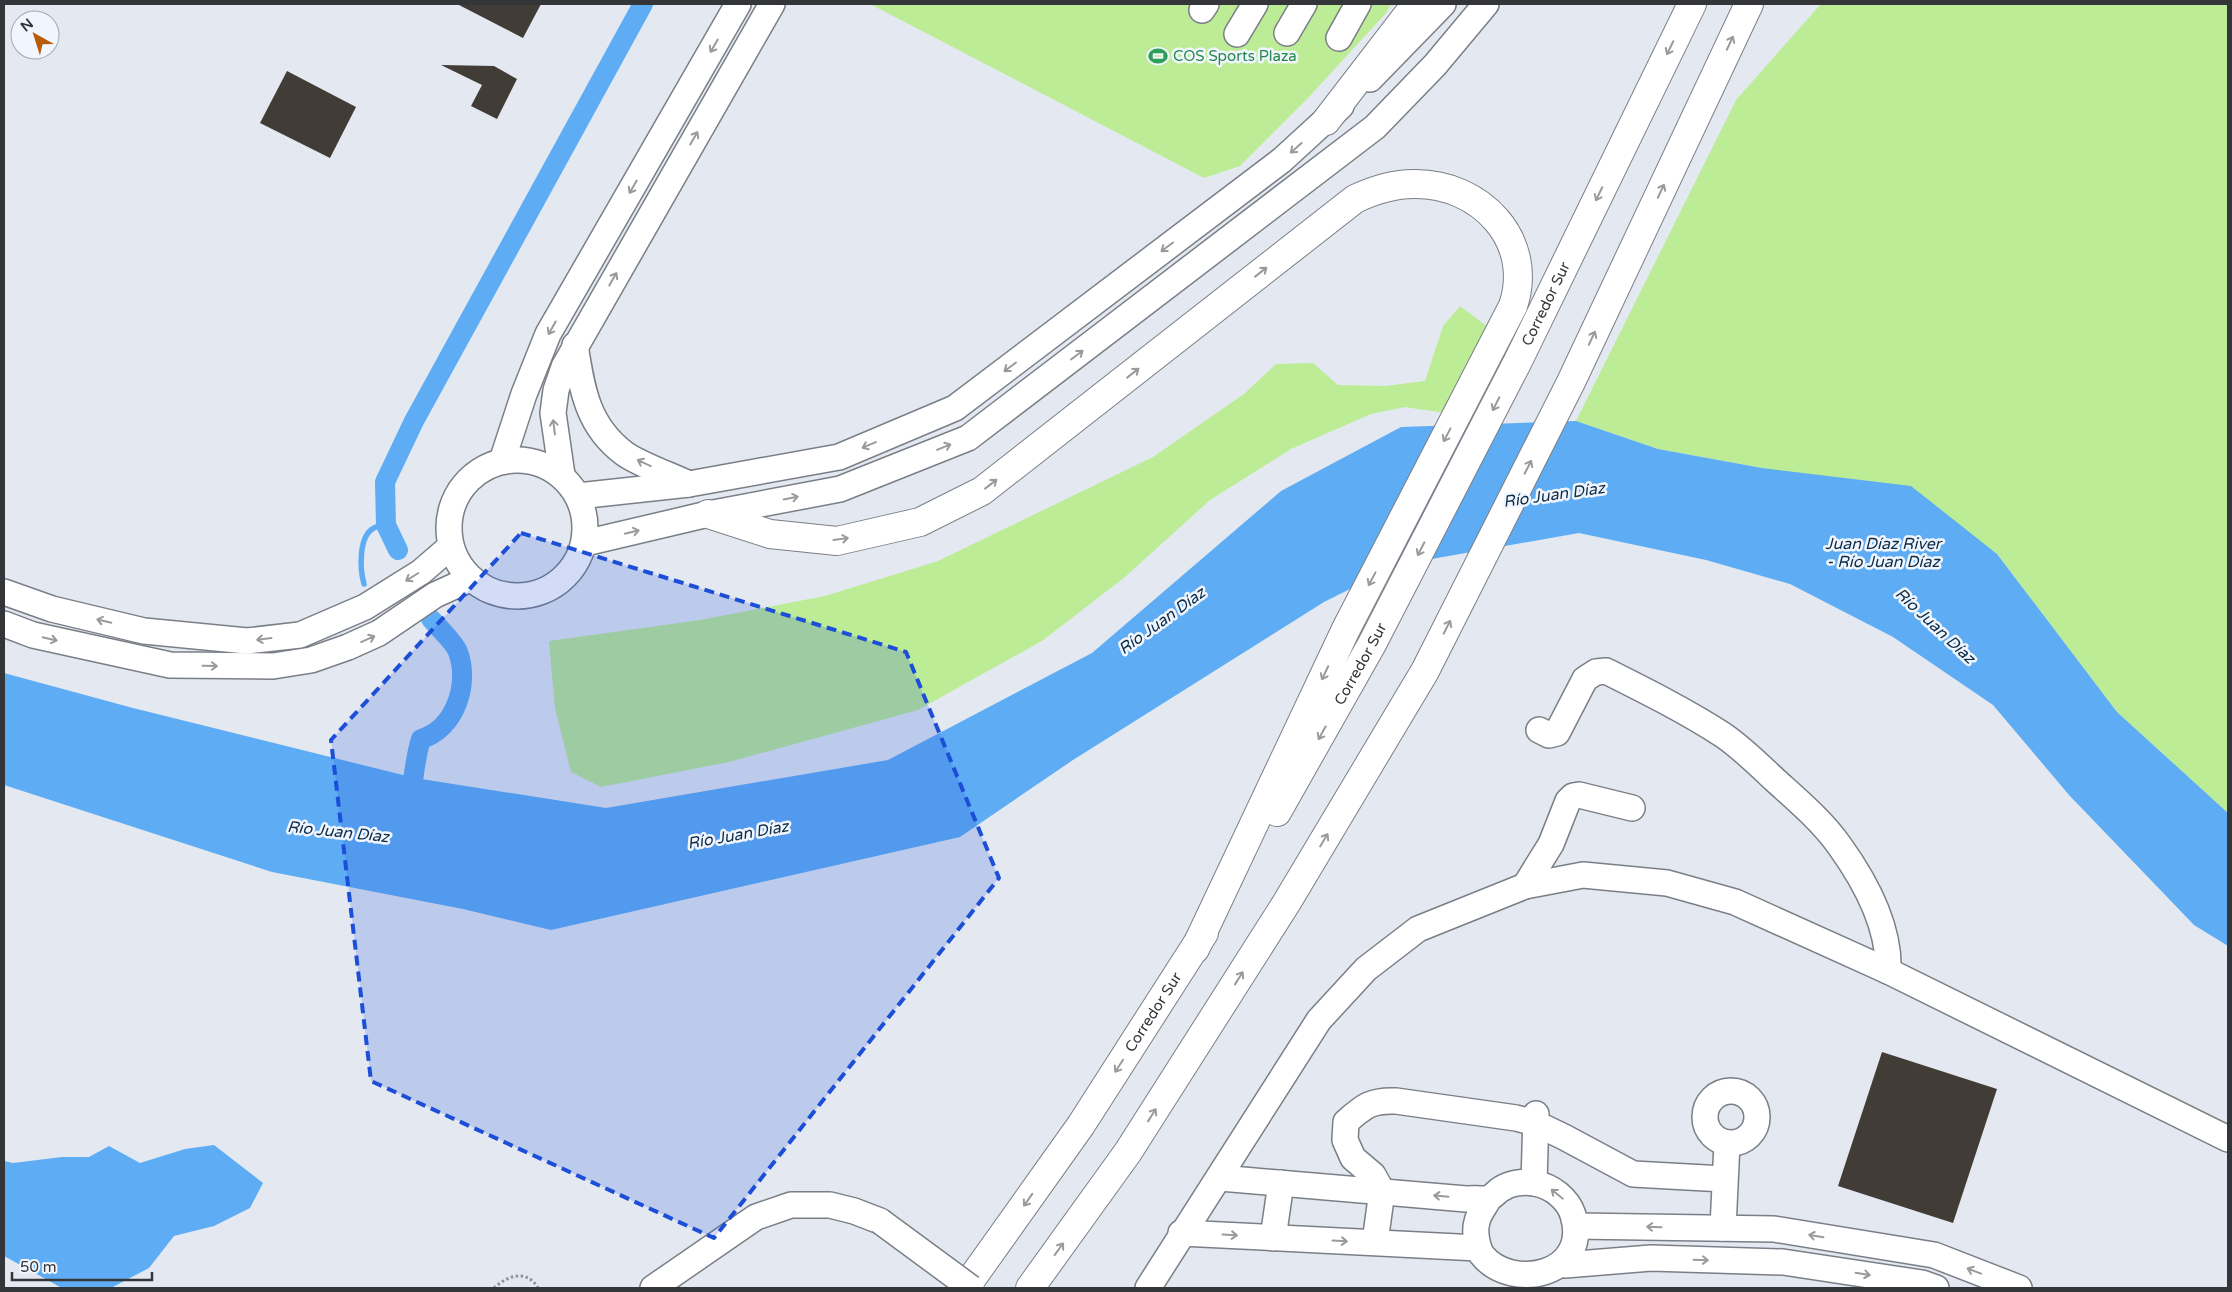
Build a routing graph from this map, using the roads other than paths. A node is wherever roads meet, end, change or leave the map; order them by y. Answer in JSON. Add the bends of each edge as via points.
{"nodes":[{"id":1,"x":738,"y":4,"type":"edge"},
{"id":2,"x":772,"y":4,"type":"edge"},
{"id":3,"x":1255,"y":4,"type":"edge"},
{"id":4,"x":1304,"y":4,"type":"edge"},
{"id":5,"x":1358,"y":4,"type":"edge"},
{"id":6,"x":1416,"y":4,"type":"edge"},
{"id":7,"x":1443,"y":4,"type":"edge"},
{"id":8,"x":1486,"y":4,"type":"edge"},
{"id":9,"x":1692,"y":4,"type":"edge"},
{"id":10,"x":1749,"y":4,"type":"edge"},
{"id":11,"x":1287,"y":32,"type":"dead end"},
{"id":12,"x":1237,"y":34,"type":"dead end"},
{"id":13,"x":1339,"y":38,"type":"dead end"},
{"id":14,"x":1326,"y":121,"type":"junction"},
{"id":15,"x":575,"y":346,"type":"junction"},
{"id":16,"x":502,"y":461,"type":"junction"},
{"id":17,"x":562,"y":475,"type":"junction"},
{"id":18,"x":689,"y":484,"type":"junction"},
{"id":19,"x":578,"y":496,"type":"junction"},
{"id":20,"x":708,"y":514,"type":"junction"},
{"id":21,"x":584,"y":544,"type":"junction"},
{"id":22,"x":450,"y":547,"type":"junction"},
{"id":23,"x":470,"y":579,"type":"junction"},
{"id":24,"x":4,"y":592,"type":"edge"},
{"id":25,"x":4,"y":624,"type":"edge"},
{"id":26,"x":1539,"y":730,"type":"dead end"},
{"id":27,"x":1632,"y":808,"type":"dead end"},
{"id":28,"x":1551,"y":844,"type":"junction"},
{"id":29,"x":1583,"y":875,"type":"junction"},
{"id":30,"x":1525,"y":886,"type":"junction"},
{"id":31,"x":1194,"y":949,"type":"junction"},
{"id":32,"x":1888,"y":971,"type":"junction"},
{"id":33,"x":1536,"y":1118,"type":"junction"},
{"id":34,"x":2228,"y":1138,"type":"edge"},
{"id":35,"x":1727,"y":1143,"type":"dead end"},
{"id":36,"x":1220,"y":1178,"type":"junction"},
{"id":37,"x":1724,"y":1179,"type":"junction"},
{"id":38,"x":1281,"y":1183,"type":"junction"},
{"id":39,"x":1534,"y":1183,"type":"junction"},
{"id":40,"x":1382,"y":1192,"type":"junction"},
{"id":41,"x":1489,"y":1198,"type":"junction"},
{"id":42,"x":1576,"y":1226,"type":"junction"},
{"id":43,"x":1723,"y":1228,"type":"junction"},
{"id":44,"x":1181,"y":1233,"type":"junction"},
{"id":45,"x":1272,"y":1238,"type":"junction"},
{"id":46,"x":1375,"y":1242,"type":"junction"},
{"id":47,"x":1478,"y":1248,"type":"junction"},
{"id":48,"x":1565,"y":1265,"type":"junction"},
{"id":49,"x":1504,"y":1284,"type":"edge"},
{"id":50,"x":653,"y":1288,"type":"edge"},
{"id":51,"x":965,"y":1288,"type":"edge"},
{"id":52,"x":971,"y":1288,"type":"edge"},
{"id":53,"x":1030,"y":1288,"type":"edge"},
{"id":54,"x":1148,"y":1288,"type":"edge"},
{"id":55,"x":1936,"y":1288,"type":"edge"},
{"id":56,"x":2019,"y":1288,"type":"edge"}],
"edges":[{"from":1,"to":16,"type":"street","one_way":true,"via":[[548,334]]},
{"from":15,"to":2,"type":"street","one_way":true},
{"from":3,"to":12,"type":"street"},
{"from":4,"to":11,"type":"street"},
{"from":5,"to":13,"type":"street"},
{"from":6,"to":14,"type":"highway"},
{"from":7,"to":14,"type":"street"},
{"from":20,"to":8,"type":"street","one_way":true,"via":[[840,489],[968,438],[1375,127],[1435,65]]},
{"from":9,"to":31,"type":"highway","name":"Corredor Sur","one_way":true,"via":[[1518,361],[1372,644],[1302,769]]},
{"from":53,"to":10,"type":"highway","one_way":true,"via":[[1134,1144],[1287,902],[1425,671],[1571,382]]},
{"from":14,"to":18,"type":"street","one_way":true,"via":[[1282,160],[955,408],[839,458]]},
{"from":17,"to":15,"type":"street","one_way":true,"via":[[553,413],[556,390]]},
{"from":18,"to":15,"type":"street","one_way":true,"via":[[626,455],[601,431],[584,396]]},
{"from":16,"to":17,"type":"street","via":[[524,459],[544,464]]},
{"from":16,"to":22,"type":"street","via":[[482,469],[465,483],[453,502],[448,524]]},
{"from":17,"to":19,"type":"street"},
{"from":18,"to":19,"type":"street"},
{"from":19,"to":21,"type":"street","via":[[586,519]]},
{"from":21,"to":20,"type":"street","one_way":true},
{"from":20,"to":31,"type":"highway","one_way":true,"via":[[770,534],[837,541],[920,522],[982,491],[1344,207],[1370,192],[1400,185],[1433,185],[1470,198],[1488,211],[1512,243],[1518,266],[1517,294],[1486,361],[1346,629]]},
{"from":21,"to":23,"type":"street","via":[[572,570],[550,589],[523,597],[494,593]]},
{"from":22,"to":23,"type":"street"},
{"from":22,"to":24,"type":"street","one_way":true,"via":[[421,572],[365,607],[300,635],[247,641],[144,631],[52,609]]},
{"from":25,"to":23,"type":"street","one_way":true,"via":[[33,634],[170,666],[273,666],[311,660],[348,647],[379,633],[435,595]]},
{"from":26,"to":32,"type":"street","via":[[1549,735],[1557,733],[1585,679],[1596,672],[1606,671],[1724,736],[1782,787],[1839,844],[1858,874],[1886,936]]},
{"from":27,"to":28,"type":"street","via":[[1579,794],[1572,796]]},
{"from":28,"to":29,"type":"street"},
{"from":28,"to":30,"type":"street"},
{"from":29,"to":30,"type":"street"},
{"from":29,"to":32,"type":"street","via":[[1667,883],[1735,902]]},
{"from":30,"to":36,"type":"street","via":[[1418,929],[1366,969],[1319,1020]]},
{"from":31,"to":51,"type":"highway","name":"Corredor Sur","one_way":true,"via":[[1081,1125]]},
{"from":32,"to":34,"type":"street"},
{"from":33,"to":37,"type":"street","via":[[1633,1174]]},
{"from":33,"to":39,"type":"street"},
{"from":33,"to":40,"type":"street","via":[[1396,1101],[1380,1100],[1365,1105],[1346,1122],[1345,1140],[1353,1158],[1373,1175]]},
{"from":35,"to":37,"type":"street"},
{"from":36,"to":38,"type":"street"},
{"from":36,"to":44,"type":"street"},
{"from":37,"to":43,"type":"street"},
{"from":38,"to":40,"type":"street"},
{"from":38,"to":45,"type":"street"},
{"from":39,"to":41,"type":"street","via":[[1502,1188]]},
{"from":42,"to":39,"type":"street","one_way":true,"via":[[1563,1197]]},
{"from":41,"to":40,"type":"street","one_way":true},
{"from":40,"to":46,"type":"street"},
{"from":41,"to":47,"type":"street","via":[[1477,1222]]},
{"from":43,"to":42,"type":"street","one_way":true},
{"from":42,"to":48,"type":"street","via":[[1575,1247]]},
{"from":56,"to":43,"type":"street","one_way":true,"via":[[1934,1255],[1774,1229]]},
{"from":44,"to":45,"type":"street","one_way":true},
{"from":44,"to":54,"type":"street"},
{"from":45,"to":46,"type":"street","one_way":true},
{"from":46,"to":47,"type":"street"},
{"from":47,"to":49,"type":"street","via":[[1488,1267]]},
{"from":48,"to":49,"type":"street","via":[[1548,1278],[1527,1284]]},
{"from":48,"to":55,"type":"street","one_way":true,"via":[[1651,1258],[1782,1262],[1922,1283]]},
{"from":50,"to":52,"type":"street","bridge":true,"via":[[756,1217],[791,1206],[830,1205],[880,1221]]}]}
